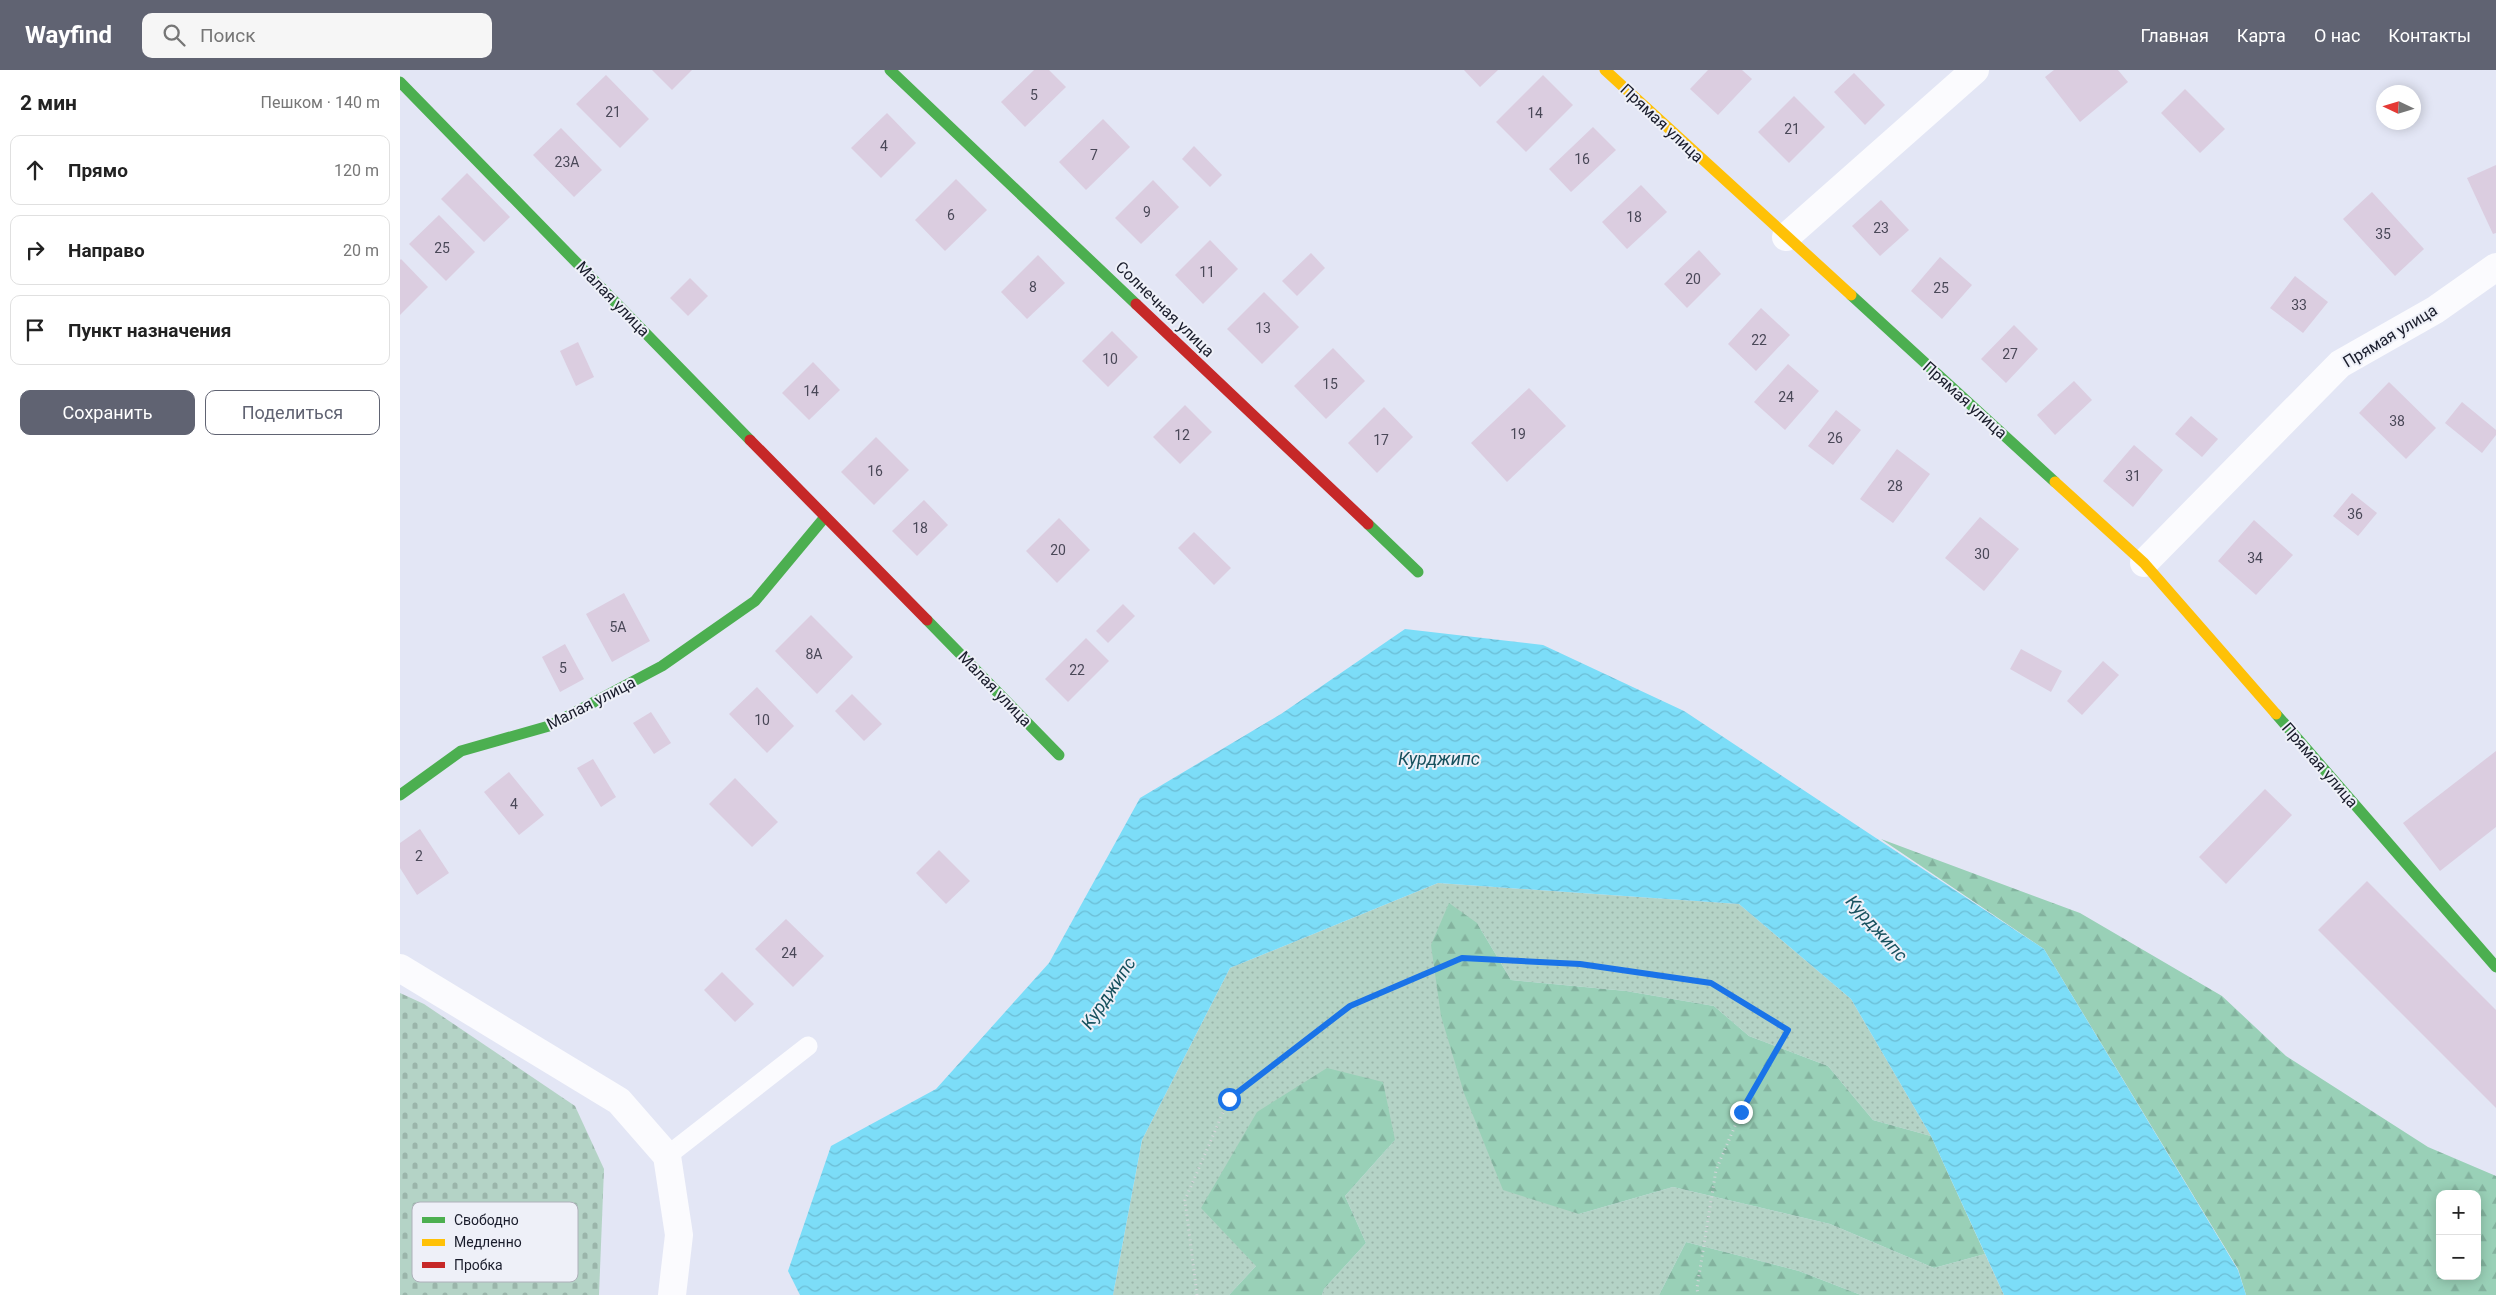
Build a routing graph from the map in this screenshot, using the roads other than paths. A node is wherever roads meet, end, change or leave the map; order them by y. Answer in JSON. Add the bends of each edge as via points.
{"nodes":[{"id":1,"x":890,"y":70,"type":"edge"},
{"id":2,"x":1604,"y":70,"type":"edge"},
{"id":3,"x":1975,"y":70,"type":"edge"},
{"id":4,"x":400,"y":82,"type":"edge"},
{"id":5,"x":1786,"y":237,"type":"junction"},
{"id":6,"x":2496,"y":267,"type":"edge"},
{"id":7,"x":826,"y":517,"type":"junction"},
{"id":8,"x":2144,"y":563,"type":"junction"},
{"id":9,"x":1418,"y":572,"type":"dead end"},
{"id":10,"x":1059,"y":755,"type":"dead end"},
{"id":11,"x":400,"y":794,"type":"edge"},
{"id":12,"x":400,"y":968,"type":"edge"},
{"id":13,"x":2496,"y":968,"type":"edge"},
{"id":14,"x":808,"y":1046,"type":"dead end"},
{"id":15,"x":667,"y":1156,"type":"junction"},
{"id":16,"x":672,"y":1295,"type":"edge"}],
"edges":[{"from":1,"to":9,"type":"street","name":"Солнечная улица"},
{"from":2,"to":5,"type":"street","name":"Прямая улица"},
{"from":3,"to":5,"type":"street"},
{"from":4,"to":7,"type":"street","name":"Малая улица"},
{"from":5,"to":8,"type":"street","name":"Прямая улица"},
{"from":6,"to":8,"type":"street","name":"Прямая улица","via":[[2435,310],[2340,364]]},
{"from":7,"to":10,"type":"street","name":"Малая улица"},
{"from":7,"to":11,"type":"street","name":"Малая улица","via":[[755,600],[662,666],[548,726],[461,752]]},
{"from":8,"to":13,"type":"street","name":"Прямая улица"},
{"from":12,"to":15,"type":"street","via":[[619,1101]]},
{"from":14,"to":15,"type":"lane"},
{"from":15,"to":16,"type":"street","via":[[679,1235]]}]}
